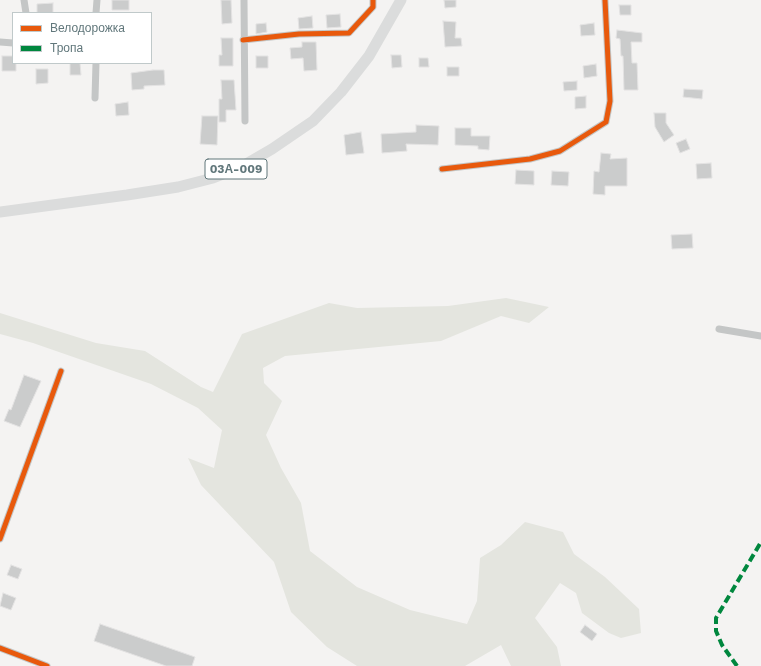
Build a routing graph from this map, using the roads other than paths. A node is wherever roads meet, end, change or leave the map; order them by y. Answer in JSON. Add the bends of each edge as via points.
{"nodes":[{"id":1,"x":24,"y":0,"type":"edge"},
{"id":2,"x":97,"y":0,"type":"edge"},
{"id":3,"x":244,"y":0,"type":"edge"},
{"id":4,"x":373,"y":0,"type":"edge"},
{"id":5,"x":401,"y":0,"type":"edge"},
{"id":6,"x":605,"y":0,"type":"edge"},
{"id":7,"x":26,"y":12,"type":"edge"},
{"id":8,"x":96,"y":12,"type":"edge"},
{"id":9,"x":244,"y":40,"type":"junction"},
{"id":10,"x":0,"y":42,"type":"edge"},
{"id":11,"x":12,"y":42,"type":"edge"},
{"id":12,"x":96,"y":64,"type":"edge"},
{"id":13,"x":96,"y":98,"type":"dead end"},
{"id":14,"x":244,"y":121,"type":"dead end"},
{"id":15,"x":442,"y":169,"type":"dead end"},
{"id":16,"x":0,"y":212,"type":"edge"},
{"id":17,"x":718,"y":329,"type":"dead end"},
{"id":18,"x":761,"y":336,"type":"edge"},
{"id":19,"x":60,"y":371,"type":"dead end"},
{"id":20,"x":0,"y":539,"type":"edge"},
{"id":21,"x":0,"y":648,"type":"edge"},
{"id":22,"x":47,"y":666,"type":"edge"}],
"edges":[{"from":1,"to":7,"type":"street"},
{"from":2,"to":8,"type":"street"},
{"from":3,"to":9,"type":"street"},
{"from":4,"to":9,"type":"street","via":[[372,7],[349,33],[299,34]]},
{"from":5,"to":16,"type":"main road","number":"03А-009","via":[[369,56],[313,121],[242,167],[178,187]]},
{"from":6,"to":15,"type":"street","via":[[610,101],[606,122],[560,151],[530,159]]},
{"from":9,"to":14,"type":"street"},
{"from":10,"to":11,"type":"street"},
{"from":12,"to":13,"type":"street"},
{"from":17,"to":18,"type":"street"},
{"from":19,"to":20,"type":"street"},
{"from":21,"to":22,"type":"street"}]}
